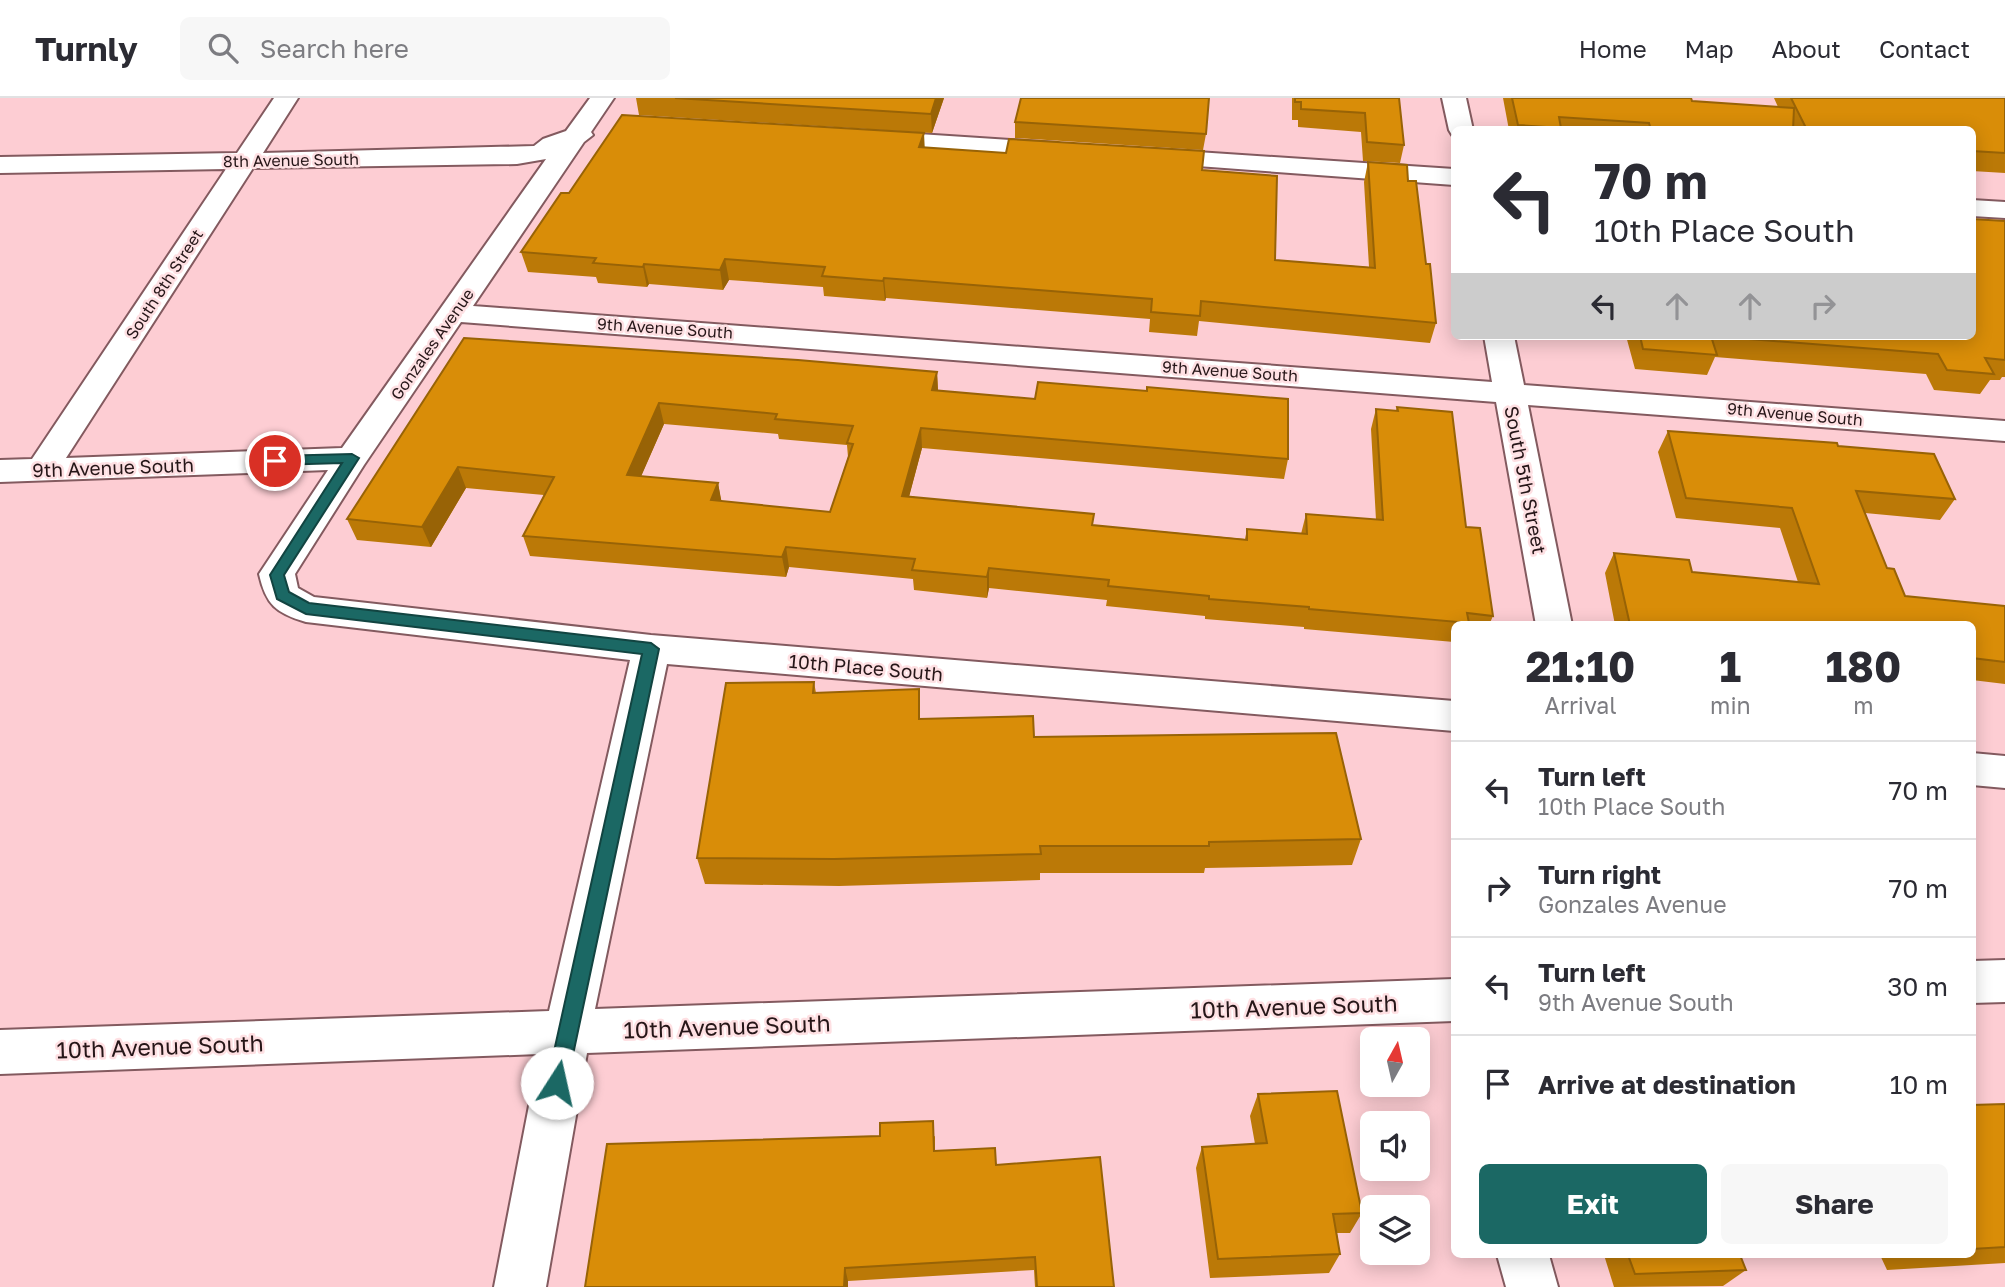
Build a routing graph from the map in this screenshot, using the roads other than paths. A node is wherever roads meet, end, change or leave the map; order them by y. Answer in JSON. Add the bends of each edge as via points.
{"nodes":[{"id":1,"x":286,"y":98,"type":"edge"},
{"id":2,"x":602,"y":98,"type":"edge"},
{"id":3,"x":1454,"y":98,"type":"edge"},
{"id":4,"x":613,"y":126,"type":"edge"},
{"id":5,"x":1460,"y":126,"type":"edge"},
{"id":6,"x":577,"y":136,"type":"junction"},
{"id":7,"x":844,"y":138,"type":"edge"},
{"id":8,"x":1080,"y":153,"type":"edge"},
{"id":9,"x":1121,"y":155,"type":"edge"},
{"id":10,"x":244,"y":161,"type":"junction"},
{"id":11,"x":0,"y":164,"type":"edge"},
{"id":12,"x":1451,"y":177,"type":"edge"},
{"id":13,"x":1976,"y":208,"type":"edge"},
{"id":14,"x":2005,"y":210,"type":"edge"},
{"id":15,"x":455,"y":313,"type":"junction"},
{"id":16,"x":1500,"y":340,"type":"edge"},
{"id":17,"x":1509,"y":392,"type":"junction"},
{"id":18,"x":2005,"y":431,"type":"edge"},
{"id":19,"x":352,"y":458,"type":"junction"},
{"id":20,"x":42,"y":469,"type":"junction"},
{"id":21,"x":0,"y":471,"type":"edge"},
{"id":22,"x":282,"y":595,"type":"joint"},
{"id":23,"x":1553,"y":621,"type":"edge"},
{"id":24,"x":651,"y":649,"type":"junction"},
{"id":25,"x":1451,"y":716,"type":"edge"},
{"id":26,"x":1976,"y":769,"type":"edge"},
{"id":27,"x":2005,"y":772,"type":"edge"},
{"id":28,"x":2005,"y":981,"type":"edge"},
{"id":29,"x":1976,"y":982,"type":"edge"},
{"id":30,"x":1451,"y":1000,"type":"edge"},
{"id":31,"x":567,"y":1032,"type":"junction"},
{"id":32,"x":0,"y":1052,"type":"edge"},
{"id":33,"x":1524,"y":1258,"type":"edge"},
{"id":34,"x":520,"y":1287,"type":"edge"},
{"id":35,"x":1532,"y":1287,"type":"edge"}],
"edges":[{"from":1,"to":10,"type":"street","name":"South 8th Street"},
{"from":2,"to":6,"type":"street","name":"Gonzales Avenue"},
{"from":3,"to":5,"type":"street"},
{"from":4,"to":6,"type":"street","name":"8th Avenue South"},
{"from":6,"to":10,"type":"street","name":"8th Avenue South","via":[[541,153],[517,156]]},
{"from":6,"to":15,"type":"street","name":"Gonzales Avenue"},
{"from":7,"to":8,"type":"street"},
{"from":9,"to":12,"type":"street"},
{"from":10,"to":11,"type":"street","name":"8th Avenue South"},
{"from":10,"to":20,"type":"street","name":"South 8th Street"},
{"from":13,"to":14,"type":"street"},
{"from":15,"to":17,"type":"street","name":"9th Avenue South"},
{"from":15,"to":19,"type":"street","name":"Gonzales Avenue"},
{"from":16,"to":17,"type":"street","name":"South 5th Street"},
{"from":17,"to":18,"type":"street","name":"9th Avenue South"},
{"from":17,"to":23,"type":"street","name":"South 5th Street"},
{"from":19,"to":20,"type":"street","name":"9th Avenue South"},
{"from":19,"to":22,"type":"street","name":"Gonzales Avenue","via":[[277,575]]},
{"from":20,"to":21,"type":"street","name":"9th Avenue South"},
{"from":22,"to":24,"type":"street","name":"10th Place South","via":[[306,608]]},
{"from":24,"to":25,"type":"street","name":"10th Place South"},
{"from":24,"to":31,"type":"street"},
{"from":26,"to":27,"type":"street"},
{"from":28,"to":29,"type":"street"},
{"from":30,"to":31,"type":"street","name":"10th Avenue South"},
{"from":31,"to":32,"type":"street","name":"10th Avenue South"},
{"from":31,"to":34,"type":"street"},
{"from":33,"to":35,"type":"street"}]}
